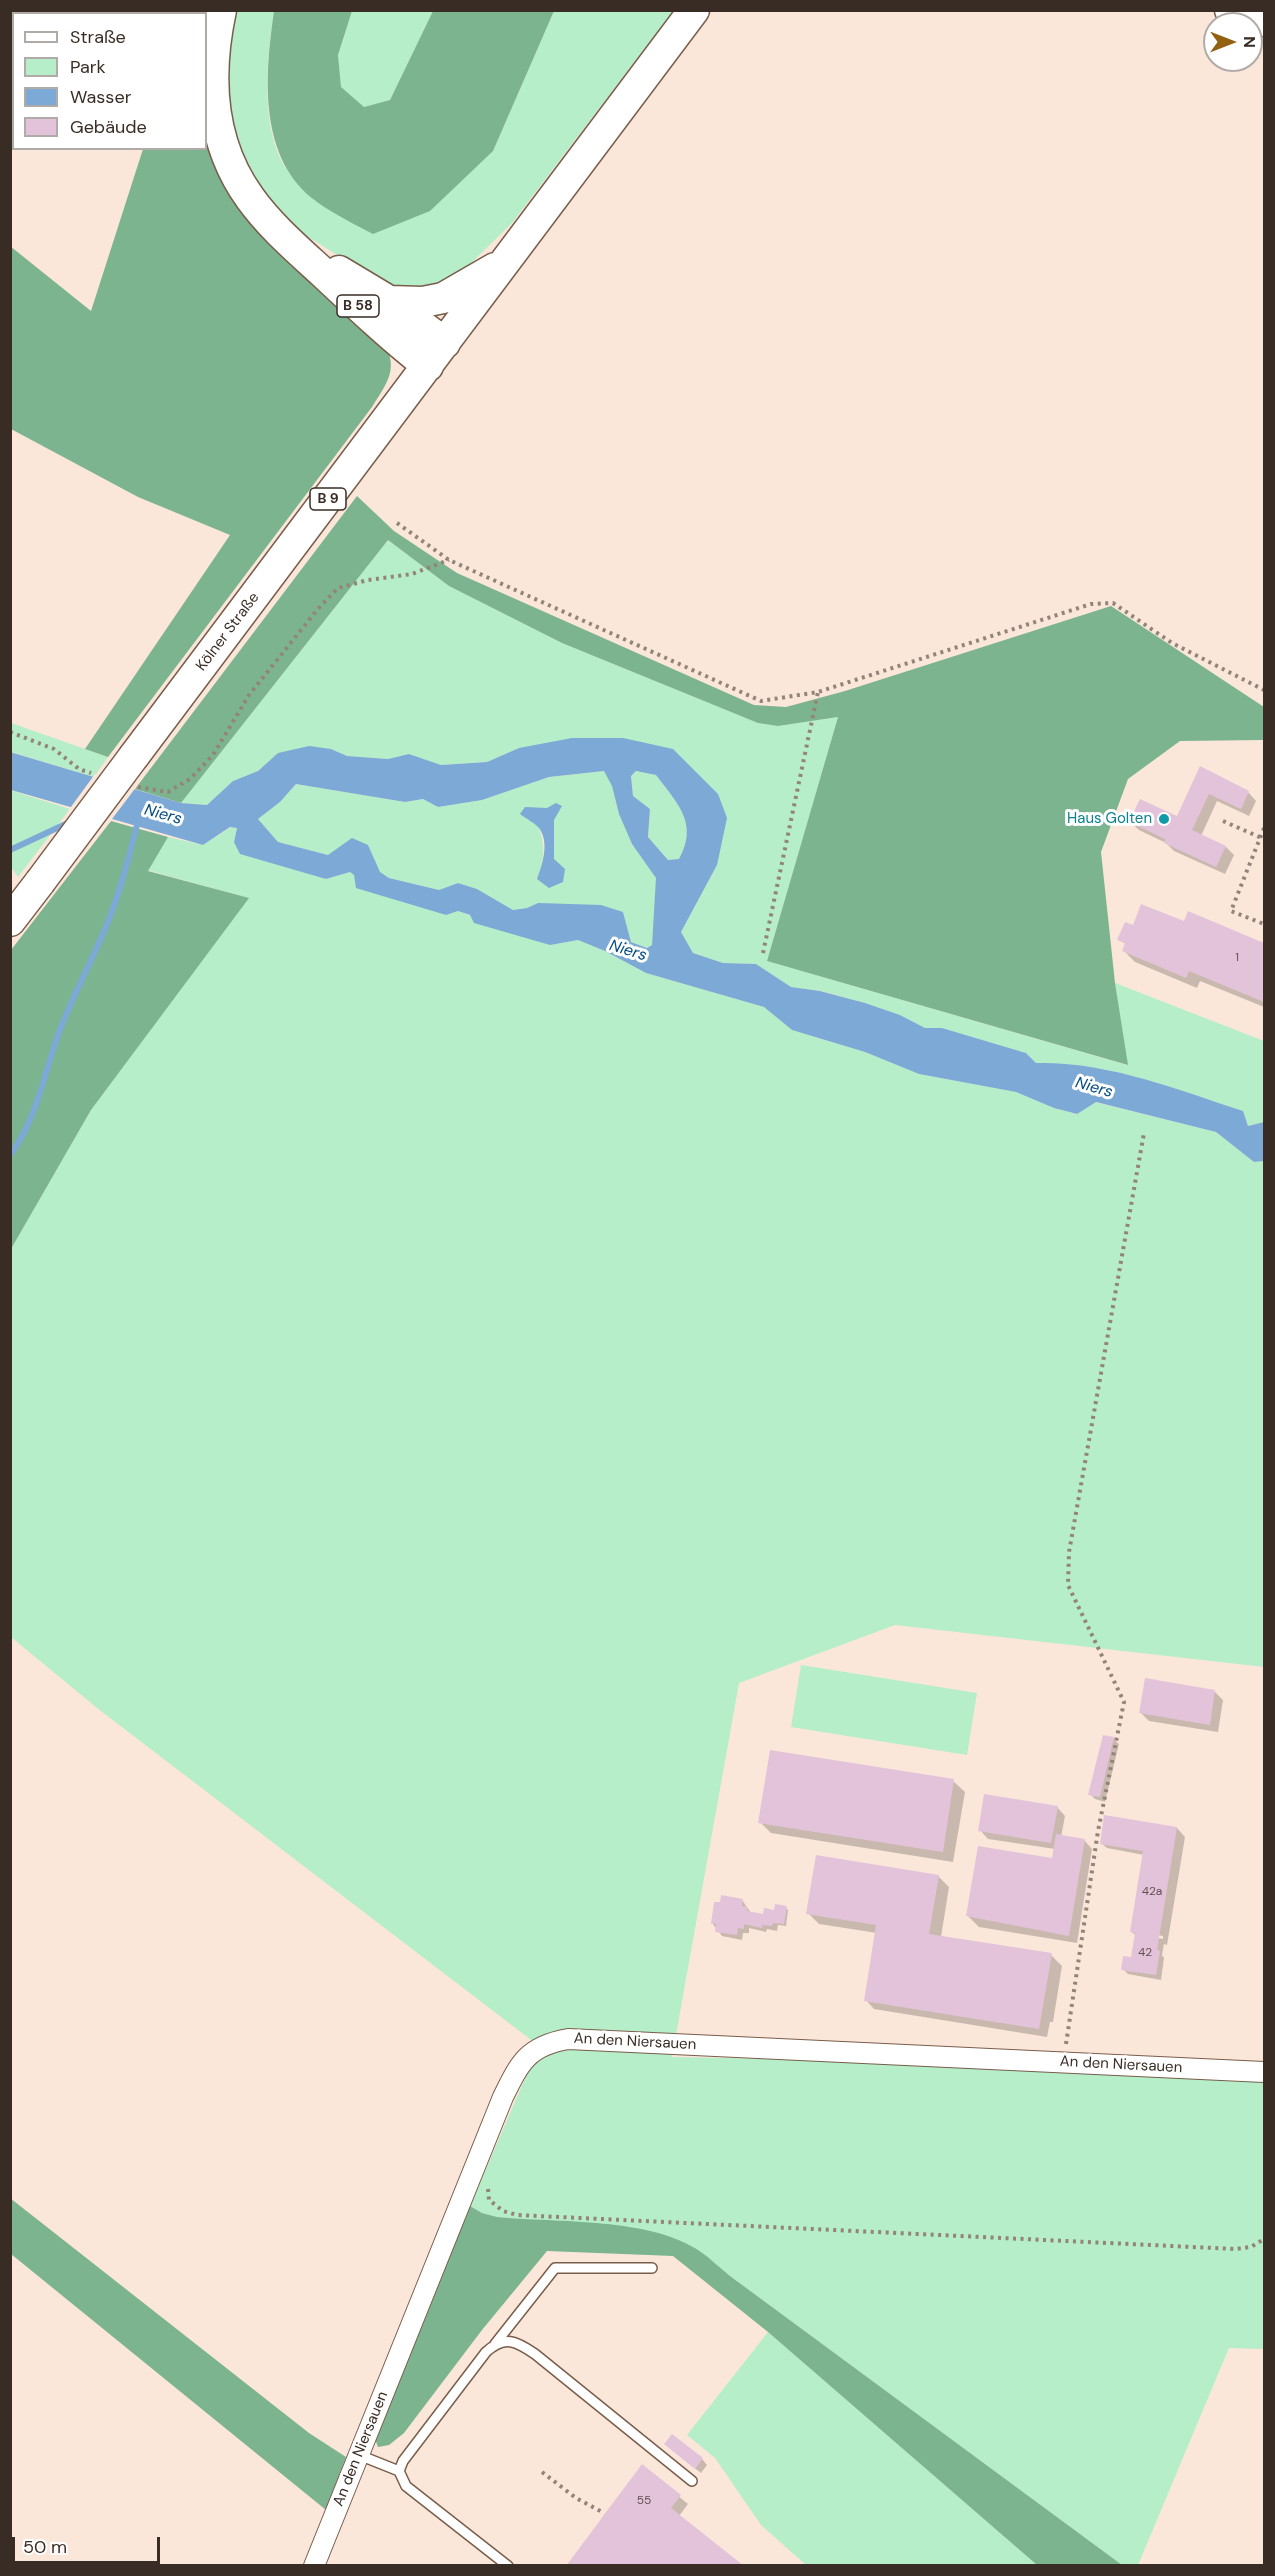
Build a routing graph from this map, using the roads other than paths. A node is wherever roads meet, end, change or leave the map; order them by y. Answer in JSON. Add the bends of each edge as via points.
{"nodes":[{"id":1,"x":221,"y":10,"type":"edge"},
{"id":2,"x":694,"y":10,"type":"edge"},
{"id":3,"x":1230,"y":10,"type":"edge"},
{"id":4,"x":1264,"y":21,"type":"edge"},
{"id":5,"x":291,"y":243,"type":"junction"},
{"id":6,"x":506,"y":262,"type":"junction"},
{"id":7,"x":389,"y":301,"type":"junction"},
{"id":8,"x":437,"y":355,"type":"junction"},
{"id":9,"x":10,"y":921,"type":"edge"},
{"id":10,"x":1264,"y":2072,"type":"edge"},
{"id":11,"x":652,"y":2268,"type":"dead end"},
{"id":12,"x":495,"y":2344,"type":"junction"},
{"id":13,"x":359,"y":2455,"type":"junction"},
{"id":14,"x":399,"y":2471,"type":"junction"},
{"id":15,"x":692,"y":2481,"type":"dead end"},
{"id":16,"x":314,"y":2565,"type":"edge"},
{"id":17,"x":508,"y":2565,"type":"edge"}],
"edges":[{"from":1,"to":5,"type":"main road","number":"B 58","via":[[212,76],[220,139],[249,197]]},
{"from":2,"to":6,"type":"main road","number":"B 9"},
{"from":3,"to":4,"type":"main road"},
{"from":5,"to":7,"type":"main road","number":"B 58"},
{"from":5,"to":8,"type":"main road","number":"B 58","via":[[391,338]]},
{"from":6,"to":7,"type":"main road","via":[[443,298]]},
{"from":6,"to":8,"type":"main road","number":"B 9"},
{"from":7,"to":8,"type":"main road","number":"B 58"},
{"from":8,"to":9,"type":"main road","name":"Kölner Straße","number":"B 9","bridge":true,"via":[[132,771]]},
{"from":10,"to":13,"type":"street","name":"An den Niersauen","via":[[568,2039],[549,2042],[533,2050],[519,2064],[503,2097]]},
{"from":11,"to":12,"type":"lane","via":[[555,2268]]},
{"from":12,"to":14,"type":"lane"},
{"from":12,"to":15,"type":"lane","via":[[519,2342]]},
{"from":13,"to":14,"type":"lane"},
{"from":13,"to":16,"type":"street","name":"An den Niersauen"},
{"from":14,"to":17,"type":"lane","via":[[406,2486]]}]}
